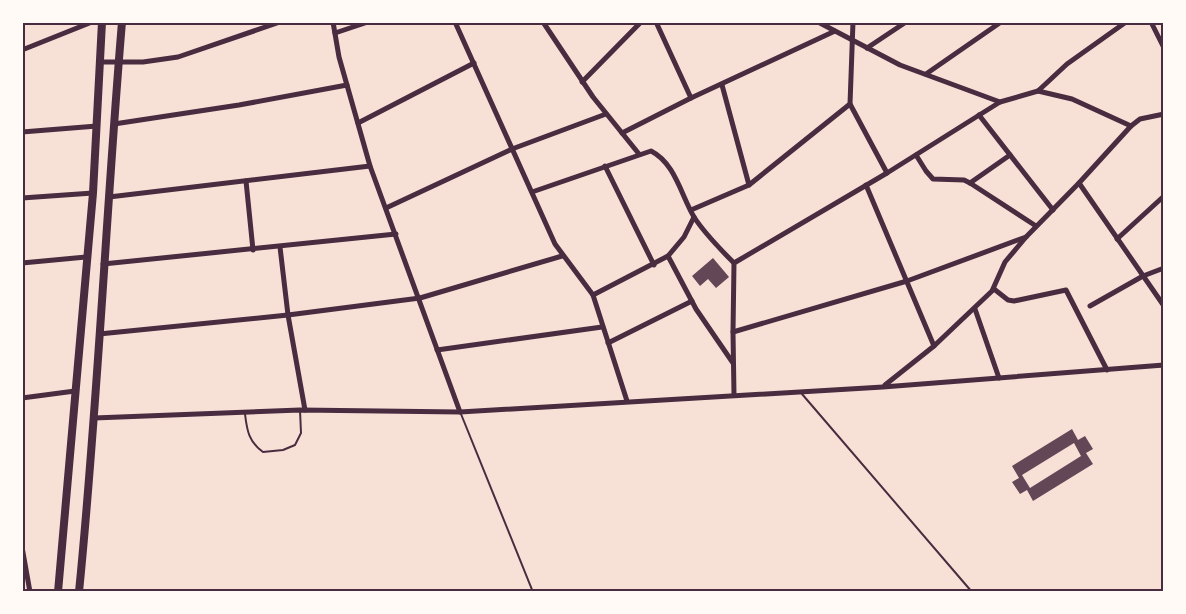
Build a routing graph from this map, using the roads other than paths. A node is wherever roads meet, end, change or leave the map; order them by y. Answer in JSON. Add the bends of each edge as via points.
{"nodes":[{"id":1,"x":92,"y":22,"type":"edge"},
{"id":2,"x":102,"y":22,"type":"edge"},
{"id":3,"x":122,"y":22,"type":"edge"},
{"id":4,"x":280,"y":22,"type":"edge"},
{"id":5,"x":333,"y":22,"type":"edge"},
{"id":6,"x":368,"y":22,"type":"edge"},
{"id":7,"x":455,"y":22,"type":"edge"},
{"id":8,"x":543,"y":22,"type":"edge"},
{"id":9,"x":640,"y":22,"type":"edge"},
{"id":10,"x":656,"y":22,"type":"edge"},
{"id":11,"x":818,"y":22,"type":"edge"},
{"id":12,"x":853,"y":22,"type":"edge"},
{"id":13,"x":906,"y":22,"type":"edge"},
{"id":14,"x":1001,"y":22,"type":"edge"},
{"id":15,"x":1126,"y":22,"type":"edge"},
{"id":16,"x":1150,"y":22,"type":"edge"},
{"id":17,"x":836,"y":32,"type":"junction"},
{"id":18,"x":334,"y":33,"type":"junction"},
{"id":19,"x":853,"y":39,"type":"junction"},
{"id":20,"x":867,"y":48,"type":"junction"},
{"id":21,"x":1164,"y":48,"type":"edge"},
{"id":22,"x":22,"y":50,"type":"edge"},
{"id":23,"x":100,"y":62,"type":"junction"},
{"id":24,"x":118,"y":63,"type":"junction"},
{"id":25,"x":474,"y":63,"type":"junction"},
{"id":26,"x":926,"y":74,"type":"junction"},
{"id":27,"x":582,"y":82,"type":"junction"},
{"id":28,"x":347,"y":85,"type":"junction"},
{"id":29,"x":722,"y":85,"type":"junction"},
{"id":30,"x":1038,"y":91,"type":"junction"},
{"id":31,"x":691,"y":98,"type":"junction"},
{"id":32,"x":1000,"y":102,"type":"junction"},
{"id":33,"x":850,"y":104,"type":"junction"},
{"id":34,"x":606,"y":114,"type":"junction"},
{"id":35,"x":1164,"y":114,"type":"edge"},
{"id":36,"x":979,"y":115,"type":"junction"},
{"id":37,"x":358,"y":123,"type":"junction"},
{"id":38,"x":114,"y":124,"type":"junction"},
{"id":39,"x":97,"y":126,"type":"junction"},
{"id":40,"x":1131,"y":126,"type":"junction"},
{"id":41,"x":22,"y":132,"type":"edge"},
{"id":42,"x":622,"y":133,"type":"junction"},
{"id":43,"x":512,"y":150,"type":"junction"},
{"id":44,"x":639,"y":154,"type":"junction"},
{"id":45,"x":916,"y":154,"type":"junction"},
{"id":46,"x":1010,"y":155,"type":"junction"},
{"id":47,"x":370,"y":166,"type":"junction"},
{"id":48,"x":605,"y":166,"type":"junction"},
{"id":49,"x":887,"y":173,"type":"junction"},
{"id":50,"x":246,"y":181,"type":"junction"},
{"id":51,"x":970,"y":183,"type":"junction"},
{"id":52,"x":1079,"y":183,"type":"junction"},
{"id":53,"x":748,"y":184,"type":"junction"},
{"id":54,"x":866,"y":185,"type":"junction"},
{"id":55,"x":532,"y":192,"type":"junction"},
{"id":56,"x":93,"y":193,"type":"junction"},
{"id":57,"x":1164,"y":196,"type":"edge"},
{"id":58,"x":109,"y":197,"type":"junction"},
{"id":59,"x":22,"y":198,"type":"edge"},
{"id":60,"x":386,"y":208,"type":"junction"},
{"id":61,"x":691,"y":210,"type":"junction"},
{"id":62,"x":1053,"y":210,"type":"junction"},
{"id":63,"x":694,"y":217,"type":"junction"},
{"id":64,"x":1036,"y":225,"type":"junction"},
{"id":65,"x":396,"y":234,"type":"junction"},
{"id":66,"x":1026,"y":237,"type":"junction"},
{"id":67,"x":1117,"y":239,"type":"junction"},
{"id":68,"x":280,"y":247,"type":"junction"},
{"id":69,"x":253,"y":250,"type":"junction"},
{"id":70,"x":562,"y":256,"type":"junction"},
{"id":71,"x":668,"y":256,"type":"junction"},
{"id":72,"x":86,"y":257,"type":"junction"},
{"id":73,"x":22,"y":263,"type":"edge"},
{"id":74,"x":734,"y":263,"type":"junction"},
{"id":75,"x":103,"y":264,"type":"junction"},
{"id":76,"x":654,"y":265,"type":"junction"},
{"id":77,"x":1164,"y":268,"type":"edge"},
{"id":78,"x":1143,"y":276,"type":"junction"},
{"id":79,"x":907,"y":281,"type":"junction"},
{"id":80,"x":994,"y":289,"type":"junction"},
{"id":81,"x":593,"y":295,"type":"junction"},
{"id":82,"x":420,"y":298,"type":"junction"},
{"id":83,"x":692,"y":301,"type":"junction"},
{"id":84,"x":1090,"y":306,"type":"dead end"},
{"id":85,"x":1164,"y":306,"type":"edge"},
{"id":86,"x":975,"y":309,"type":"junction"},
{"id":87,"x":288,"y":315,"type":"junction"},
{"id":88,"x":603,"y":327,"type":"junction"},
{"id":89,"x":733,"y":332,"type":"junction"},
{"id":90,"x":99,"y":334,"type":"junction"},
{"id":91,"x":608,"y":344,"type":"junction"},
{"id":92,"x":934,"y":346,"type":"junction"},
{"id":93,"x":437,"y":350,"type":"junction"},
{"id":94,"x":733,"y":363,"type":"junction"},
{"id":95,"x":1164,"y":365,"type":"edge"},
{"id":96,"x":1107,"y":370,"type":"junction"},
{"id":97,"x":999,"y":378,"type":"junction"},
{"id":98,"x":883,"y":387,"type":"junction"},
{"id":99,"x":75,"y":392,"type":"junction"},
{"id":100,"x":800,"y":392,"type":"junction"},
{"id":101,"x":734,"y":395,"type":"junction"},
{"id":102,"x":22,"y":398,"type":"edge"},
{"id":103,"x":627,"y":401,"type":"junction"},
{"id":104,"x":302,"y":410,"type":"junction"},
{"id":105,"x":460,"y":412,"type":"junction"},
{"id":106,"x":245,"y":413,"type":"junction"},
{"id":107,"x":94,"y":418,"type":"junction"},
{"id":108,"x":22,"y":547,"type":"edge"},
{"id":109,"x":30,"y":591,"type":"edge"},
{"id":110,"x":58,"y":591,"type":"edge"},
{"id":111,"x":79,"y":591,"type":"edge"},
{"id":112,"x":533,"y":591,"type":"edge"},
{"id":113,"x":972,"y":591,"type":"edge"}],
"edges":[{"from":1,"to":22,"type":"street"},
{"from":2,"to":23,"type":"main road"},
{"from":3,"to":24,"type":"main road"},
{"from":4,"to":24,"type":"street","via":[[178,57]]},
{"from":5,"to":18,"type":"street"},
{"from":6,"to":18,"type":"street"},
{"from":7,"to":25,"type":"street"},
{"from":8,"to":27,"type":"street"},
{"from":9,"to":27,"type":"street"},
{"from":10,"to":31,"type":"street"},
{"from":11,"to":17,"type":"street"},
{"from":12,"to":19,"type":"street"},
{"from":13,"to":20,"type":"street"},
{"from":14,"to":26,"type":"street"},
{"from":15,"to":30,"type":"street","via":[[1067,64]]},
{"from":16,"to":21,"type":"street"},
{"from":17,"to":19,"type":"street"},
{"from":17,"to":29,"type":"street"},
{"from":18,"to":28,"type":"street"},
{"from":19,"to":20,"type":"street"},
{"from":19,"to":33,"type":"street"},
{"from":20,"to":26,"type":"street"},
{"from":23,"to":24,"type":"street"},
{"from":23,"to":39,"type":"main road"},
{"from":24,"to":38,"type":"main road"},
{"from":25,"to":37,"type":"street"},
{"from":25,"to":43,"type":"street"},
{"from":26,"to":32,"type":"street"},
{"from":27,"to":34,"type":"street"},
{"from":28,"to":37,"type":"street"},
{"from":28,"to":38,"type":"street"},
{"from":29,"to":31,"type":"street"},
{"from":29,"to":53,"type":"street"},
{"from":30,"to":32,"type":"street"},
{"from":30,"to":40,"type":"street","via":[[1072,99]]},
{"from":31,"to":42,"type":"street"},
{"from":32,"to":36,"type":"street"},
{"from":33,"to":49,"type":"street"},
{"from":33,"to":53,"type":"street"},
{"from":34,"to":42,"type":"street"},
{"from":34,"to":43,"type":"street"},
{"from":35,"to":40,"type":"street","via":[[1140,119]]},
{"from":36,"to":45,"type":"street"},
{"from":36,"to":46,"type":"street"},
{"from":37,"to":47,"type":"street"},
{"from":38,"to":58,"type":"main road"},
{"from":39,"to":41,"type":"street"},
{"from":39,"to":56,"type":"main road"},
{"from":40,"to":52,"type":"street"},
{"from":42,"to":44,"type":"street"},
{"from":43,"to":55,"type":"street"},
{"from":43,"to":60,"type":"street"},
{"from":44,"to":48,"type":"street"},
{"from":44,"to":61,"type":"street","via":[[651,151],[664,160]]},
{"from":45,"to":49,"type":"street"},
{"from":45,"to":51,"type":"street","via":[[933,179]]},
{"from":46,"to":51,"type":"street"},
{"from":46,"to":62,"type":"street"},
{"from":47,"to":50,"type":"street"},
{"from":47,"to":60,"type":"street"},
{"from":48,"to":55,"type":"street"},
{"from":48,"to":76,"type":"street"},
{"from":49,"to":54,"type":"street"},
{"from":50,"to":58,"type":"street"},
{"from":50,"to":69,"type":"street"},
{"from":51,"to":64,"type":"street"},
{"from":52,"to":62,"type":"street"},
{"from":52,"to":67,"type":"street"},
{"from":53,"to":61,"type":"street"},
{"from":54,"to":74,"type":"street"},
{"from":54,"to":79,"type":"street"},
{"from":55,"to":70,"type":"street"},
{"from":56,"to":59,"type":"street"},
{"from":56,"to":72,"type":"main road"},
{"from":57,"to":67,"type":"street"},
{"from":58,"to":75,"type":"main road"},
{"from":60,"to":65,"type":"street"},
{"from":61,"to":63,"type":"street"},
{"from":62,"to":64,"type":"street"},
{"from":63,"to":71,"type":"street"},
{"from":63,"to":74,"type":"street"},
{"from":64,"to":66,"type":"street"},
{"from":65,"to":68,"type":"street"},
{"from":65,"to":82,"type":"street"},
{"from":66,"to":79,"type":"street"},
{"from":66,"to":80,"type":"street","via":[[1005,262]]},
{"from":67,"to":78,"type":"street"},
{"from":68,"to":69,"type":"street"},
{"from":68,"to":87,"type":"street"},
{"from":69,"to":75,"type":"street"},
{"from":70,"to":81,"type":"street"},
{"from":70,"to":82,"type":"street"},
{"from":71,"to":76,"type":"street"},
{"from":71,"to":83,"type":"street"},
{"from":72,"to":73,"type":"street"},
{"from":72,"to":99,"type":"main road"},
{"from":74,"to":89,"type":"street"},
{"from":75,"to":90,"type":"main road"},
{"from":76,"to":81,"type":"street"},
{"from":77,"to":78,"type":"street"},
{"from":78,"to":84,"type":"street"},
{"from":78,"to":85,"type":"street"},
{"from":79,"to":89,"type":"street"},
{"from":79,"to":92,"type":"street"},
{"from":80,"to":86,"type":"street"},
{"from":80,"to":96,"type":"street","via":[[1014,302],[1066,290]]},
{"from":81,"to":88,"type":"street"},
{"from":82,"to":87,"type":"street"},
{"from":82,"to":93,"type":"street"},
{"from":83,"to":91,"type":"street"},
{"from":83,"to":94,"type":"street"},
{"from":86,"to":92,"type":"street"},
{"from":86,"to":97,"type":"street"},
{"from":87,"to":90,"type":"street"},
{"from":87,"to":104,"type":"street"},
{"from":88,"to":91,"type":"street"},
{"from":88,"to":93,"type":"street"},
{"from":89,"to":94,"type":"street"},
{"from":90,"to":107,"type":"main road"},
{"from":91,"to":103,"type":"street"},
{"from":92,"to":98,"type":"street"},
{"from":93,"to":105,"type":"street"},
{"from":94,"to":101,"type":"street"},
{"from":95,"to":96,"type":"street"},
{"from":96,"to":97,"type":"street"},
{"from":97,"to":98,"type":"street"},
{"from":98,"to":100,"type":"street"},
{"from":99,"to":102,"type":"street"},
{"from":99,"to":110,"type":"main road"},
{"from":100,"to":101,"type":"street"},
{"from":100,"to":113,"type":"lane"},
{"from":101,"to":103,"type":"street"},
{"from":103,"to":105,"type":"street"},
{"from":104,"to":105,"type":"street"},
{"from":104,"to":106,"type":"street"},
{"from":104,"to":106,"type":"lane","via":[[301,433],[294,445],[263,452],[253,445]]},
{"from":105,"to":112,"type":"lane"},
{"from":106,"to":107,"type":"street"},
{"from":107,"to":111,"type":"main road"},
{"from":108,"to":109,"type":"street"}]}
